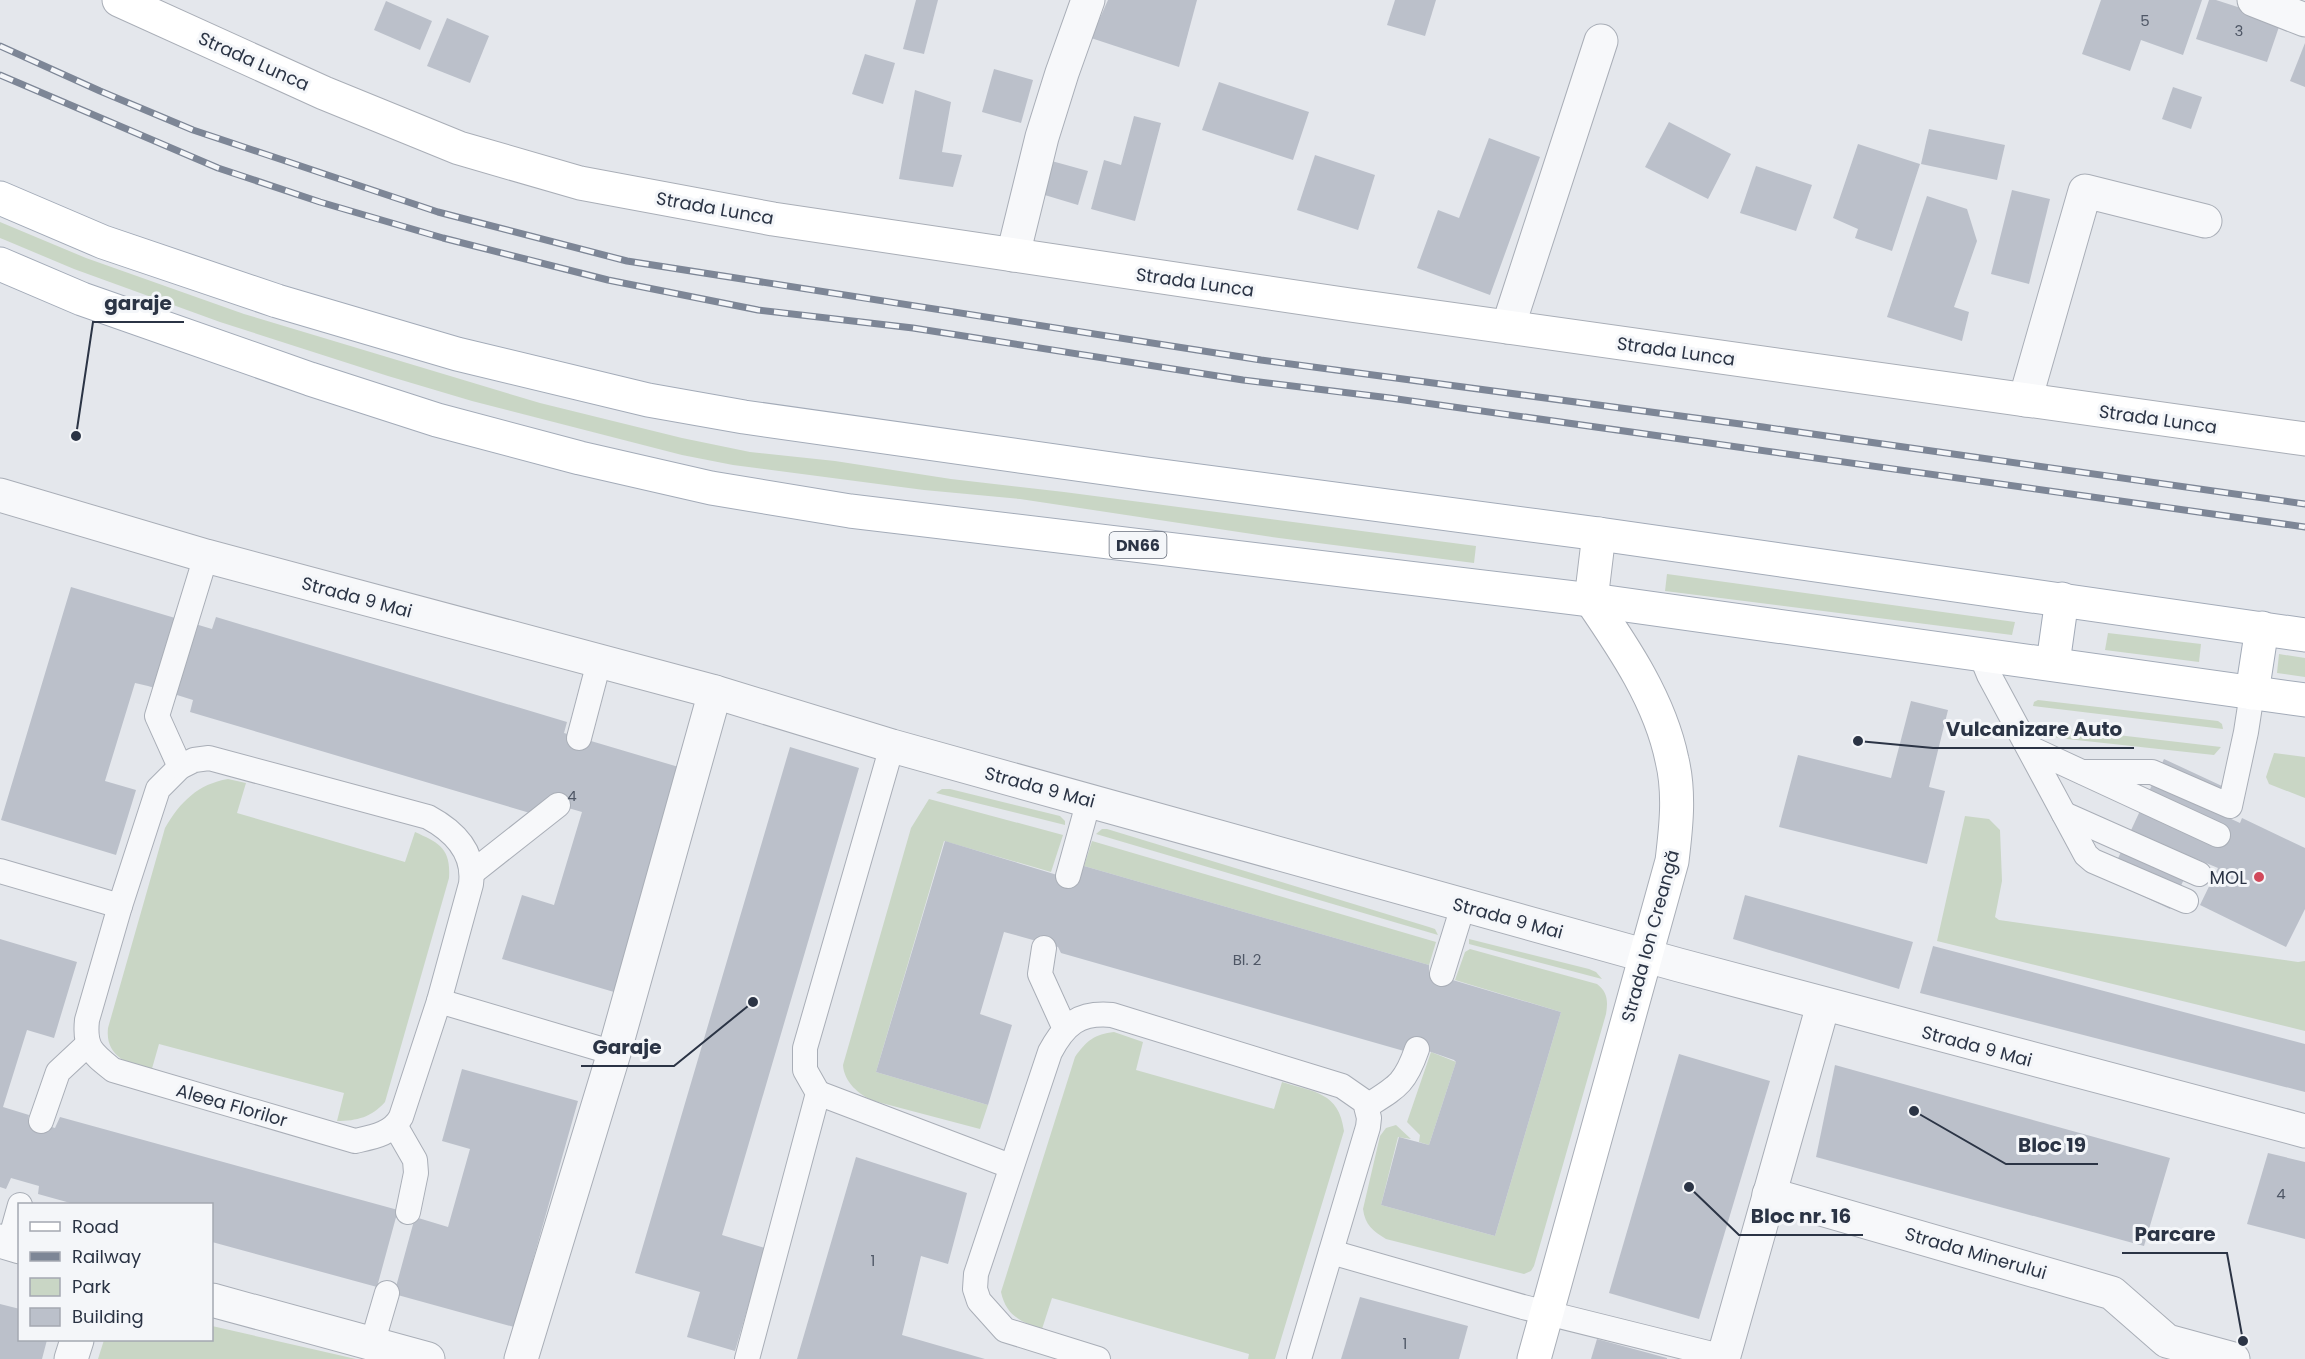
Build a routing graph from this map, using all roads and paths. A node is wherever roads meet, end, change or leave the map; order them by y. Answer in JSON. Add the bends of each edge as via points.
{"nodes":[{"id":1,"x":1088,"y":0,"type":"edge"},
{"id":2,"x":2254,"y":0,"type":"edge"},
{"id":3,"x":132,"y":3,"type":"edge"},
{"id":4,"x":2305,"y":20,"type":"edge"},
{"id":5,"x":1601,"y":41,"type":"dead end"},
{"id":6,"x":0,"y":198,"type":"edge"},
{"id":7,"x":2205,"y":221,"type":"dead end"},
{"id":8,"x":1013,"y":255,"type":"junction"},
{"id":9,"x":0,"y":264,"type":"edge"},
{"id":10,"x":1508,"y":327,"type":"junction"},
{"id":11,"x":2025,"y":400,"type":"junction"},
{"id":12,"x":2305,"y":439,"type":"edge"},
{"id":13,"x":0,"y":495,"type":"edge"},
{"id":14,"x":1599,"y":534,"type":"junction"},
{"id":15,"x":206,"y":556,"type":"junction"},
{"id":16,"x":2062,"y":599,"type":"junction"},
{"id":17,"x":1591,"y":600,"type":"junction"},
{"id":18,"x":2262,"y":628,"type":"junction"},
{"id":19,"x":2305,"y":635,"type":"edge"},
{"id":20,"x":1980,"y":653,"type":"junction"},
{"id":21,"x":598,"y":662,"type":"junction"},
{"id":22,"x":2053,"y":663,"type":"junction"},
{"id":23,"x":715,"y":692,"type":"junction"},
{"id":24,"x":2252,"y":693,"type":"junction"},
{"id":25,"x":2305,"y":700,"type":"edge"},
{"id":26,"x":579,"y":738,"type":"dead end"},
{"id":27,"x":892,"y":747,"type":"junction"},
{"id":28,"x":2030,"y":748,"type":"junction"},
{"id":29,"x":180,"y":766,"type":"junction"},
{"id":30,"x":2083,"y":772,"type":"junction"},
{"id":31,"x":1089,"y":800,"type":"junction"},
{"id":32,"x":558,"y":805,"type":"dead end"},
{"id":33,"x":2064,"y":814,"type":"junction"},
{"id":34,"x":2218,"y":836,"type":"dead end"},
{"id":35,"x":0,"y":871,"type":"edge"},
{"id":36,"x":472,"y":872,"type":"junction"},
{"id":37,"x":2199,"y":874,"type":"dead end"},
{"id":38,"x":1068,"y":876,"type":"dead end"},
{"id":39,"x":2186,"y":902,"type":"dead end"},
{"id":40,"x":120,"y":906,"type":"junction"},
{"id":41,"x":1463,"y":906,"type":"junction"},
{"id":42,"x":1044,"y":948,"type":"dead end"},
{"id":43,"x":1646,"y":956,"type":"junction"},
{"id":44,"x":1442,"y":974,"type":"dead end"},
{"id":45,"x":439,"y":1001,"type":"junction"},
{"id":46,"x":1824,"y":1005,"type":"junction"},
{"id":47,"x":1065,"y":1029,"type":"junction"},
{"id":48,"x":88,"y":1044,"type":"junction"},
{"id":49,"x":1417,"y":1049,"type":"dead end"},
{"id":50,"x":614,"y":1053,"type":"junction"},
{"id":51,"x":818,"y":1093,"type":"junction"},
{"id":52,"x":1367,"y":1106,"type":"junction"},
{"id":53,"x":41,"y":1122,"type":"dead end"},
{"id":54,"x":396,"y":1127,"type":"junction"},
{"id":55,"x":2305,"y":1131,"type":"edge"},
{"id":56,"x":1010,"y":1166,"type":"junction"},
{"id":57,"x":1769,"y":1194,"type":"junction"},
{"id":58,"x":18,"y":1211,"type":"edge"},
{"id":59,"x":408,"y":1212,"type":"dead end"},
{"id":60,"x":10,"y":1244,"type":"edge"},
{"id":61,"x":1331,"y":1252,"type":"junction"},
{"id":62,"x":387,"y":1293,"type":"dead end"},
{"id":63,"x":213,"y":1300,"type":"edge"},
{"id":64,"x":1546,"y":1313,"type":"junction"},
{"id":65,"x":77,"y":1341,"type":"edge"},
{"id":66,"x":372,"y":1344,"type":"junction"},
{"id":67,"x":2165,"y":1350,"type":"edge"},
{"id":68,"x":1724,"y":1358,"type":"edge"},
{"id":69,"x":71,"y":1359,"type":"edge"},
{"id":70,"x":428,"y":1359,"type":"edge"},
{"id":71,"x":521,"y":1359,"type":"edge"},
{"id":72,"x":747,"y":1359,"type":"edge"},
{"id":73,"x":1098,"y":1359,"type":"edge"},
{"id":74,"x":1299,"y":1359,"type":"edge"},
{"id":75,"x":1534,"y":1359,"type":"edge"},
{"id":76,"x":2234,"y":1359,"type":"edge"}],
"edges":[{"from":1,"to":8,"type":"street","via":[[1042,137]]},
{"from":2,"to":4,"type":"street"},
{"from":3,"to":8,"type":"main road","name":"Strada Lunca","via":[[324,93],[459,148],[580,183],[773,219]]},
{"from":5,"to":10,"type":"street"},
{"from":6,"to":14,"type":"main road","via":[[103,242],[277,301],[457,354],[648,400],[791,424]]},
{"from":7,"to":11,"type":"street","via":[[2085,191]]},
{"from":8,"to":10,"type":"main road","name":"Strada Lunca"},
{"from":9,"to":17,"type":"main road","number":"DN66","via":[[82,299],[437,420],[711,488],[862,512]]},
{"from":10,"to":11,"type":"main road","name":"Strada Lunca"},
{"from":11,"to":12,"type":"main road","name":"Strada Lunca"},
{"from":13,"to":15,"type":"street","name":"Strada 9 Mai"},
{"from":14,"to":16,"type":"main road"},
{"from":14,"to":17,"type":"main road"},
{"from":15,"to":21,"type":"street","name":"Strada 9 Mai"},
{"from":15,"to":29,"type":"lane","via":[[157,716]]},
{"from":16,"to":18,"type":"main road"},
{"from":16,"to":22,"type":"main road"},
{"from":17,"to":20,"type":"main road","number":"DN66"},
{"from":17,"to":43,"type":"main road","name":"Strada Ion Creangă","via":[[1640,677],[1673,760],[1677,811],[1672,861]]},
{"from":18,"to":19,"type":"main road"},
{"from":18,"to":24,"type":"main road"},
{"from":20,"to":22,"type":"main road","number":"DN66"},
{"from":20,"to":28,"type":"lane"},
{"from":21,"to":23,"type":"street","name":"Strada 9 Mai"},
{"from":21,"to":26,"type":"lane"},
{"from":22,"to":24,"type":"main road","number":"DN66"},
{"from":23,"to":27,"type":"street","name":"Strada 9 Mai"},
{"from":23,"to":50,"type":"street"},
{"from":24,"to":25,"type":"main road","number":"DN66"},
{"from":24,"to":30,"type":"lane","via":[[2230,806],[2152,772]]},
{"from":27,"to":31,"type":"street","name":"Strada 9 Mai"},
{"from":27,"to":51,"type":"lane","via":[[805,1048],[805,1070]]},
{"from":28,"to":30,"type":"lane"},
{"from":28,"to":33,"type":"lane"},
{"from":29,"to":36,"type":"lane","via":[[209,758],[428,817],[456,835]]},
{"from":29,"to":40,"type":"lane","via":[[158,789]]},
{"from":30,"to":34,"type":"lane"},
{"from":31,"to":38,"type":"lane"},
{"from":31,"to":41,"type":"street","name":"Strada 9 Mai"},
{"from":32,"to":36,"type":"lane"},
{"from":33,"to":37,"type":"lane"},
{"from":33,"to":39,"type":"lane","via":[[2080,847],[2093,861]]},
{"from":35,"to":40,"type":"lane"},
{"from":36,"to":45,"type":"lane"},
{"from":40,"to":48,"type":"lane","via":[[87,1020]]},
{"from":41,"to":43,"type":"street","name":"Strada 9 Mai"},
{"from":41,"to":44,"type":"lane"},
{"from":42,"to":47,"type":"lane","via":[[1040,974]]},
{"from":43,"to":46,"type":"street","name":"Strada 9 Mai"},
{"from":43,"to":64,"type":"main road","name":"Strada Ion Creangă"},
{"from":45,"to":50,"type":"lane"},
{"from":45,"to":54,"type":"lane"},
{"from":46,"to":55,"type":"street","name":"Strada 9 Mai"},
{"from":46,"to":57,"type":"street"},
{"from":47,"to":52,"type":"lane","via":[[1087,1015],[1112,1015],[1341,1086]]},
{"from":47,"to":56,"type":"lane","via":[[1043,1067]]},
{"from":48,"to":53,"type":"lane","via":[[58,1072]]},
{"from":48,"to":54,"type":"lane","name":"Aleea Florilor","via":[[92,1053],[112,1070],[355,1141]]},
{"from":49,"to":52,"type":"lane","via":[[1403,1081]]},
{"from":50,"to":71,"type":"street"},
{"from":51,"to":56,"type":"lane"},
{"from":51,"to":72,"type":"lane"},
{"from":52,"to":61,"type":"lane","via":[[1368,1127]]},
{"from":54,"to":59,"type":"lane","via":[[416,1160]]},
{"from":56,"to":73,"type":"lane","via":[[976,1274],[975,1289],[980,1301],[1005,1330]]},
{"from":57,"to":67,"type":"street","name":"Strada Minerului","via":[[2112,1293]]},
{"from":57,"to":68,"type":"street"},
{"from":58,"to":60,"type":"lane"},
{"from":61,"to":64,"type":"lane"},
{"from":61,"to":74,"type":"lane"},
{"from":62,"to":66,"type":"lane"},
{"from":63,"to":66,"type":"street"},
{"from":64,"to":68,"type":"lane"},
{"from":64,"to":75,"type":"main road","name":"Strada Ion Creangă"},
{"from":65,"to":69,"type":"street"},
{"from":66,"to":70,"type":"street"},
{"from":67,"to":76,"type":"street"}]}
